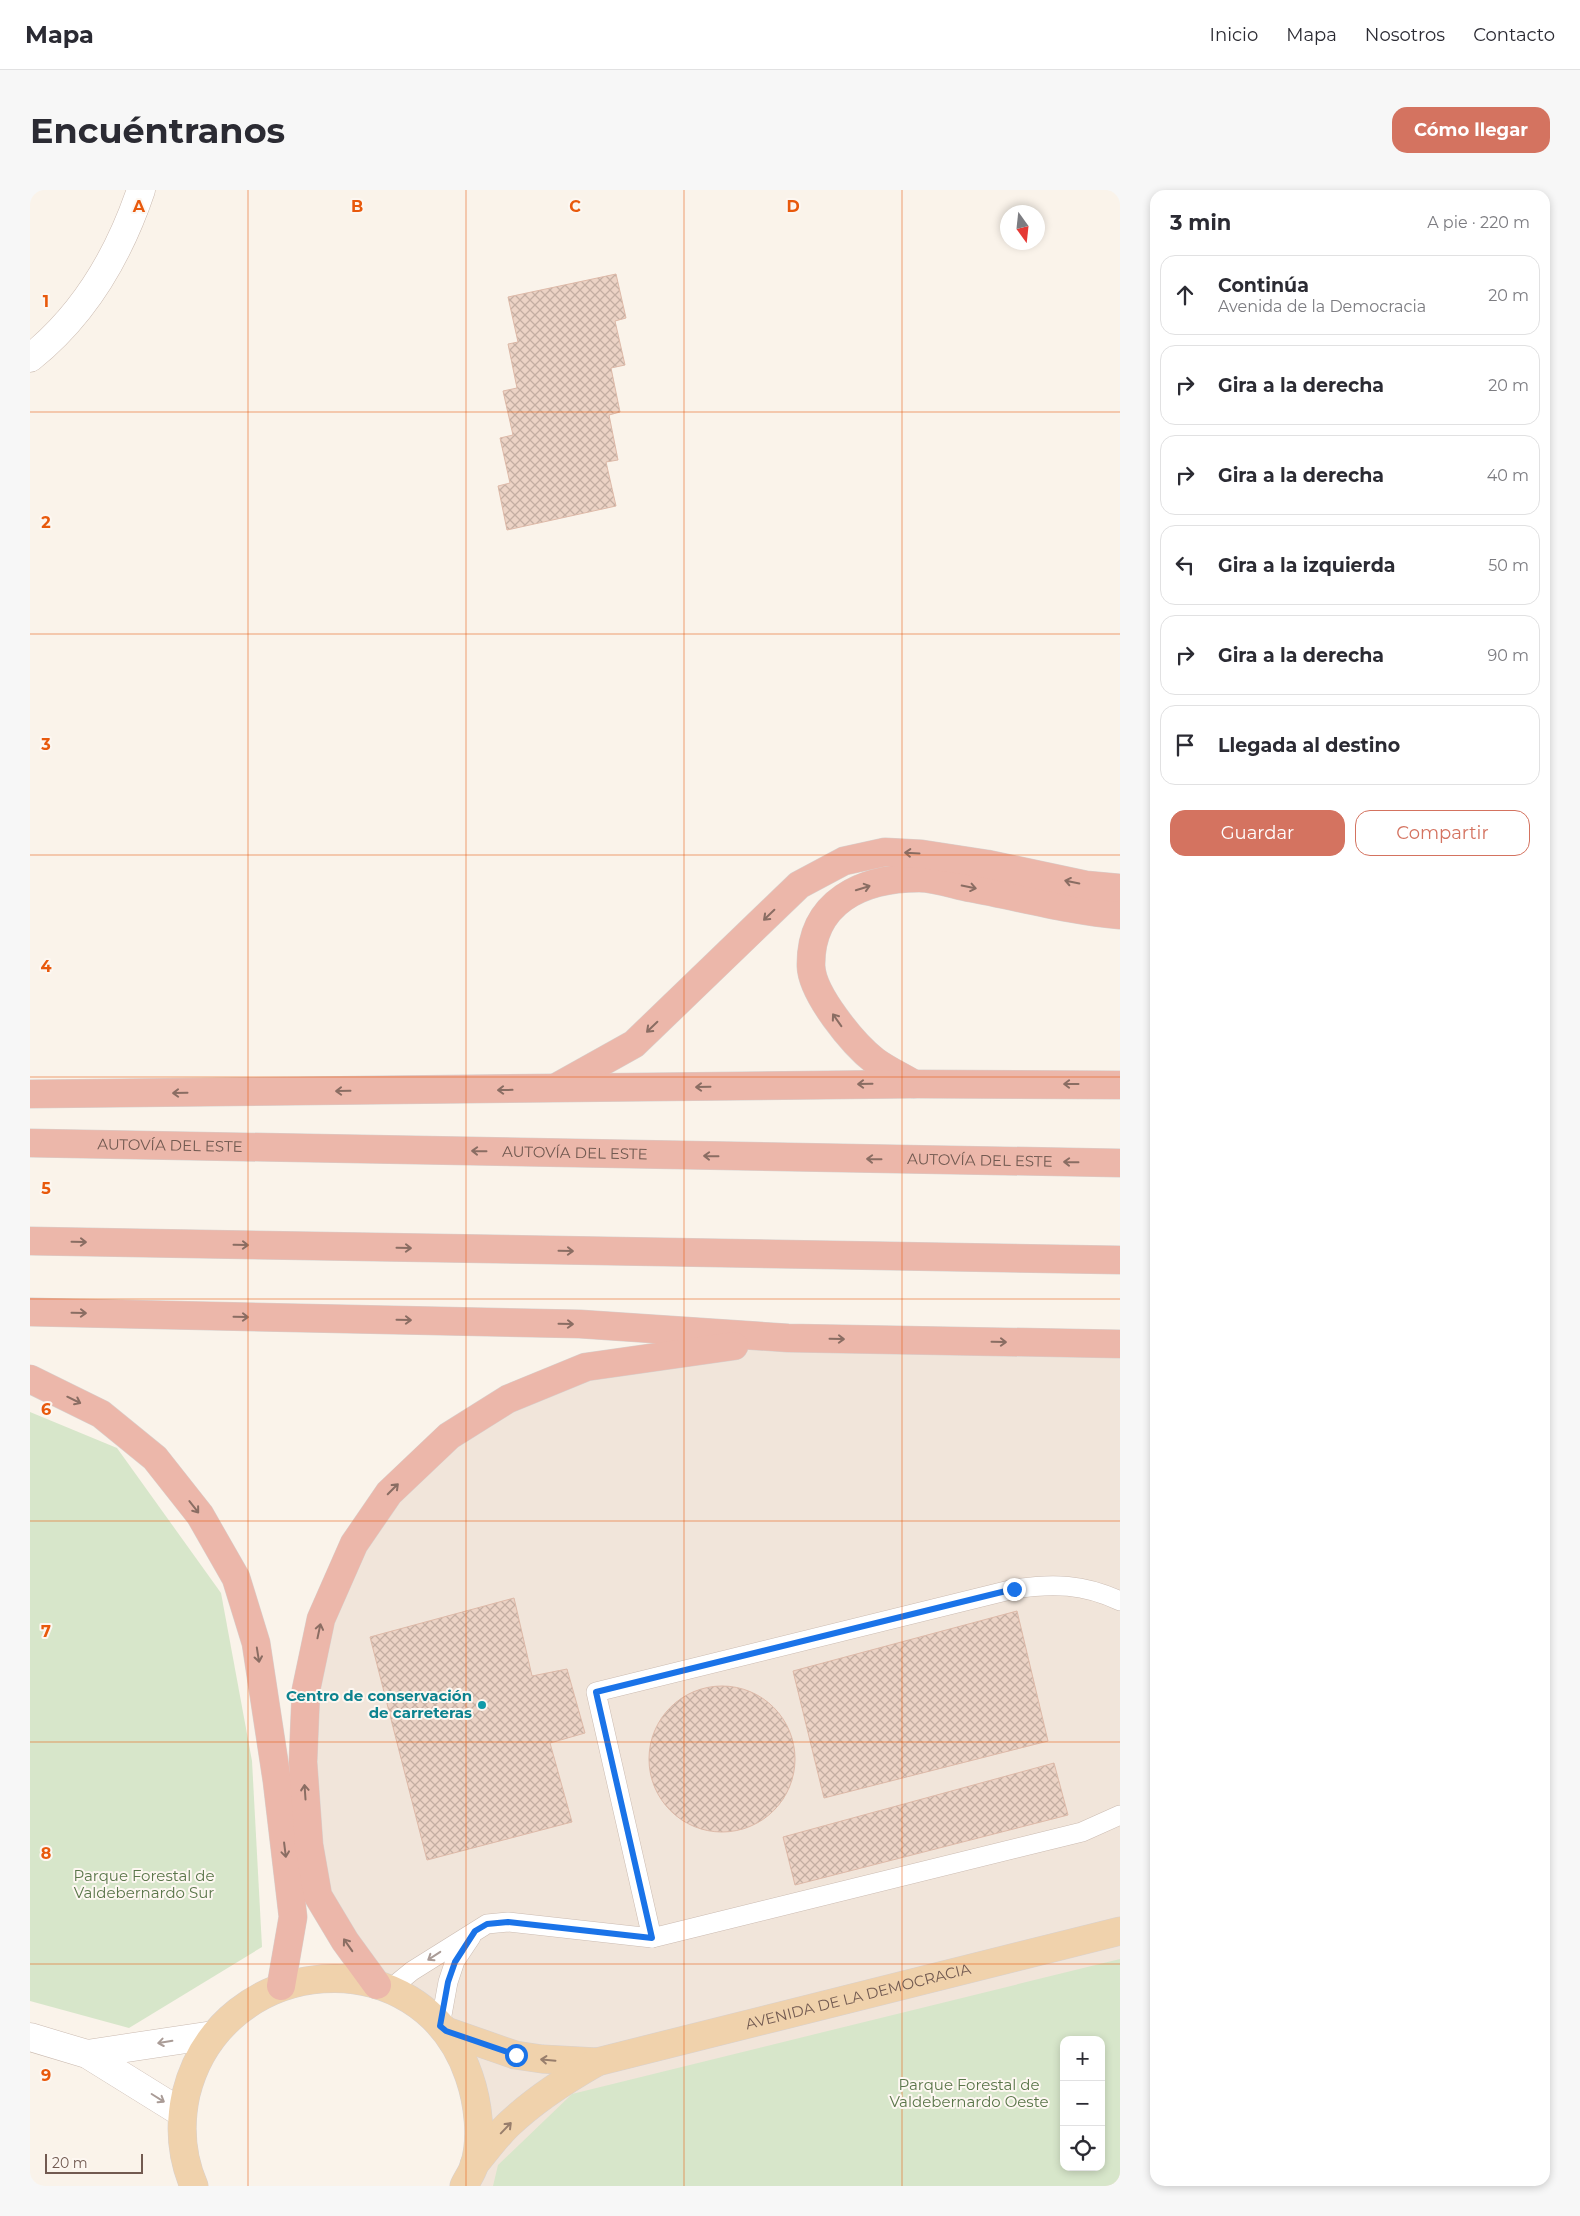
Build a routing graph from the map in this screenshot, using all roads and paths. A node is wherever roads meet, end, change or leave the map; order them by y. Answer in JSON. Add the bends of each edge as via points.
{"nodes":[{"id":1,"x":141,"y":190,"type":"edge"},
{"id":2,"x":30,"y":358,"type":"edge"},
{"id":3,"x":1120,"y":888,"type":"edge"},
{"id":4,"x":1120,"y":915,"type":"edge"},
{"id":5,"x":914,"y":1084,"type":"junction"},
{"id":6,"x":1120,"y":1085,"type":"edge"},
{"id":7,"x":554,"y":1089,"type":"junction"},
{"id":8,"x":30,"y":1094,"type":"edge"},
{"id":9,"x":30,"y":1143,"type":"edge"},
{"id":10,"x":1120,"y":1163,"type":"edge"},
{"id":11,"x":30,"y":1241,"type":"edge"},
{"id":12,"x":1120,"y":1260,"type":"edge"},
{"id":13,"x":30,"y":1312,"type":"edge"},
{"id":14,"x":788,"y":1338,"type":"junction"},
{"id":15,"x":1120,"y":1344,"type":"edge"},
{"id":16,"x":30,"y":1379,"type":"edge"},
{"id":17,"x":1120,"y":1601,"type":"edge"},
{"id":18,"x":1120,"y":1815,"type":"edge"},
{"id":19,"x":475,"y":1931,"type":"junction"},
{"id":20,"x":1120,"y":1931,"type":"edge"},
{"id":21,"x":652,"y":1938,"type":"junction"},
{"id":22,"x":281,"y":1986,"type":"junction"},
{"id":23,"x":384,"y":1987,"type":"junction"},
{"id":24,"x":443,"y":2029,"type":"junction"},
{"id":25,"x":213,"y":2035,"type":"junction"},
{"id":26,"x":30,"y":2037,"type":"edge"},
{"id":27,"x":87,"y":2054,"type":"junction"},
{"id":28,"x":597,"y":2062,"type":"junction"},
{"id":29,"x":182,"y":2113,"type":"junction"},
{"id":30,"x":469,"y":2176,"type":"edge"},
{"id":31,"x":194,"y":2186,"type":"edge"}],
"edges":[{"from":1,"to":2,"type":"street","via":[[96,286],[74,317]]},
{"from":3,"to":7,"type":"highway","one_way":true,"via":[[1086,885],[922,854],[885,852],[844,860],[799,885],[634,1044]]},
{"from":5,"to":4,"type":"highway","one_way":true,"via":[[876,1061],[850,1039],[822,998],[811,967],[814,937],[829,908],[853,891],[884,881],[921,878]]},
{"from":6,"to":5,"type":"highway","one_way":true},
{"from":5,"to":7,"type":"highway","one_way":true},
{"from":7,"to":8,"type":"highway","one_way":true},
{"from":10,"to":9,"type":"highway","name":"AUTOVÍA DEL ESTE","one_way":true},
{"from":11,"to":12,"type":"highway","one_way":true},
{"from":13,"to":14,"type":"highway","one_way":true,"via":[[580,1324]]},
{"from":14,"to":15,"type":"highway","one_way":true},
{"from":23,"to":14,"type":"highway","one_way":true,"via":[[345,1941],[318,1896],[308,1845],[303,1762],[306,1690],[321,1619],[354,1544],[388,1493],[450,1436],[508,1399],[586,1368]]},
{"from":16,"to":22,"type":"highway","one_way":true,"via":[[101,1414],[155,1458],[200,1515],[236,1578],[256,1643],[293,1917]]},
{"from":17,"to":21,"type":"lane","via":[[1100,1592],[1068,1586],[1040,1585],[1014,1589],[596,1692]]},
{"from":18,"to":21,"type":"lane","via":[[1082,1832]]},
{"from":19,"to":21,"type":"lane","via":[[487,1924],[508,1922]]},
{"from":19,"to":23,"type":"lane","one_way":true},
{"from":19,"to":24,"type":"lane","via":[[455,1962],[448,1982]]},
{"from":20,"to":28,"type":"main road","name":"AVENIDA DE LA DEMOCRACIA"},
{"from":22,"to":23,"type":"main road","via":[[316,1978],[351,1979]]},
{"from":22,"to":25,"type":"main road","via":[[244,2006]]},
{"from":23,"to":24,"type":"main road","via":[[418,2006]]},
{"from":28,"to":24,"type":"main road","name":"AVENIDA DE LA DEMOCRACIA","one_way":true,"via":[[516,2055]]},
{"from":24,"to":30,"type":"main road","via":[[464,2061],[476,2095],[479,2124]]},
{"from":25,"to":27,"type":"street","one_way":true},
{"from":25,"to":29,"type":"main road","via":[[192,2072]]},
{"from":26,"to":27,"type":"street"},
{"from":27,"to":29,"type":"street","one_way":true},
{"from":30,"to":28,"type":"main road","name":"AVENIDA DE LA DEMOCRACIA","one_way":true,"via":[[507,2126],[570,2077]]},
{"from":29,"to":31,"type":"main road","via":[[182,2143]]}]}
